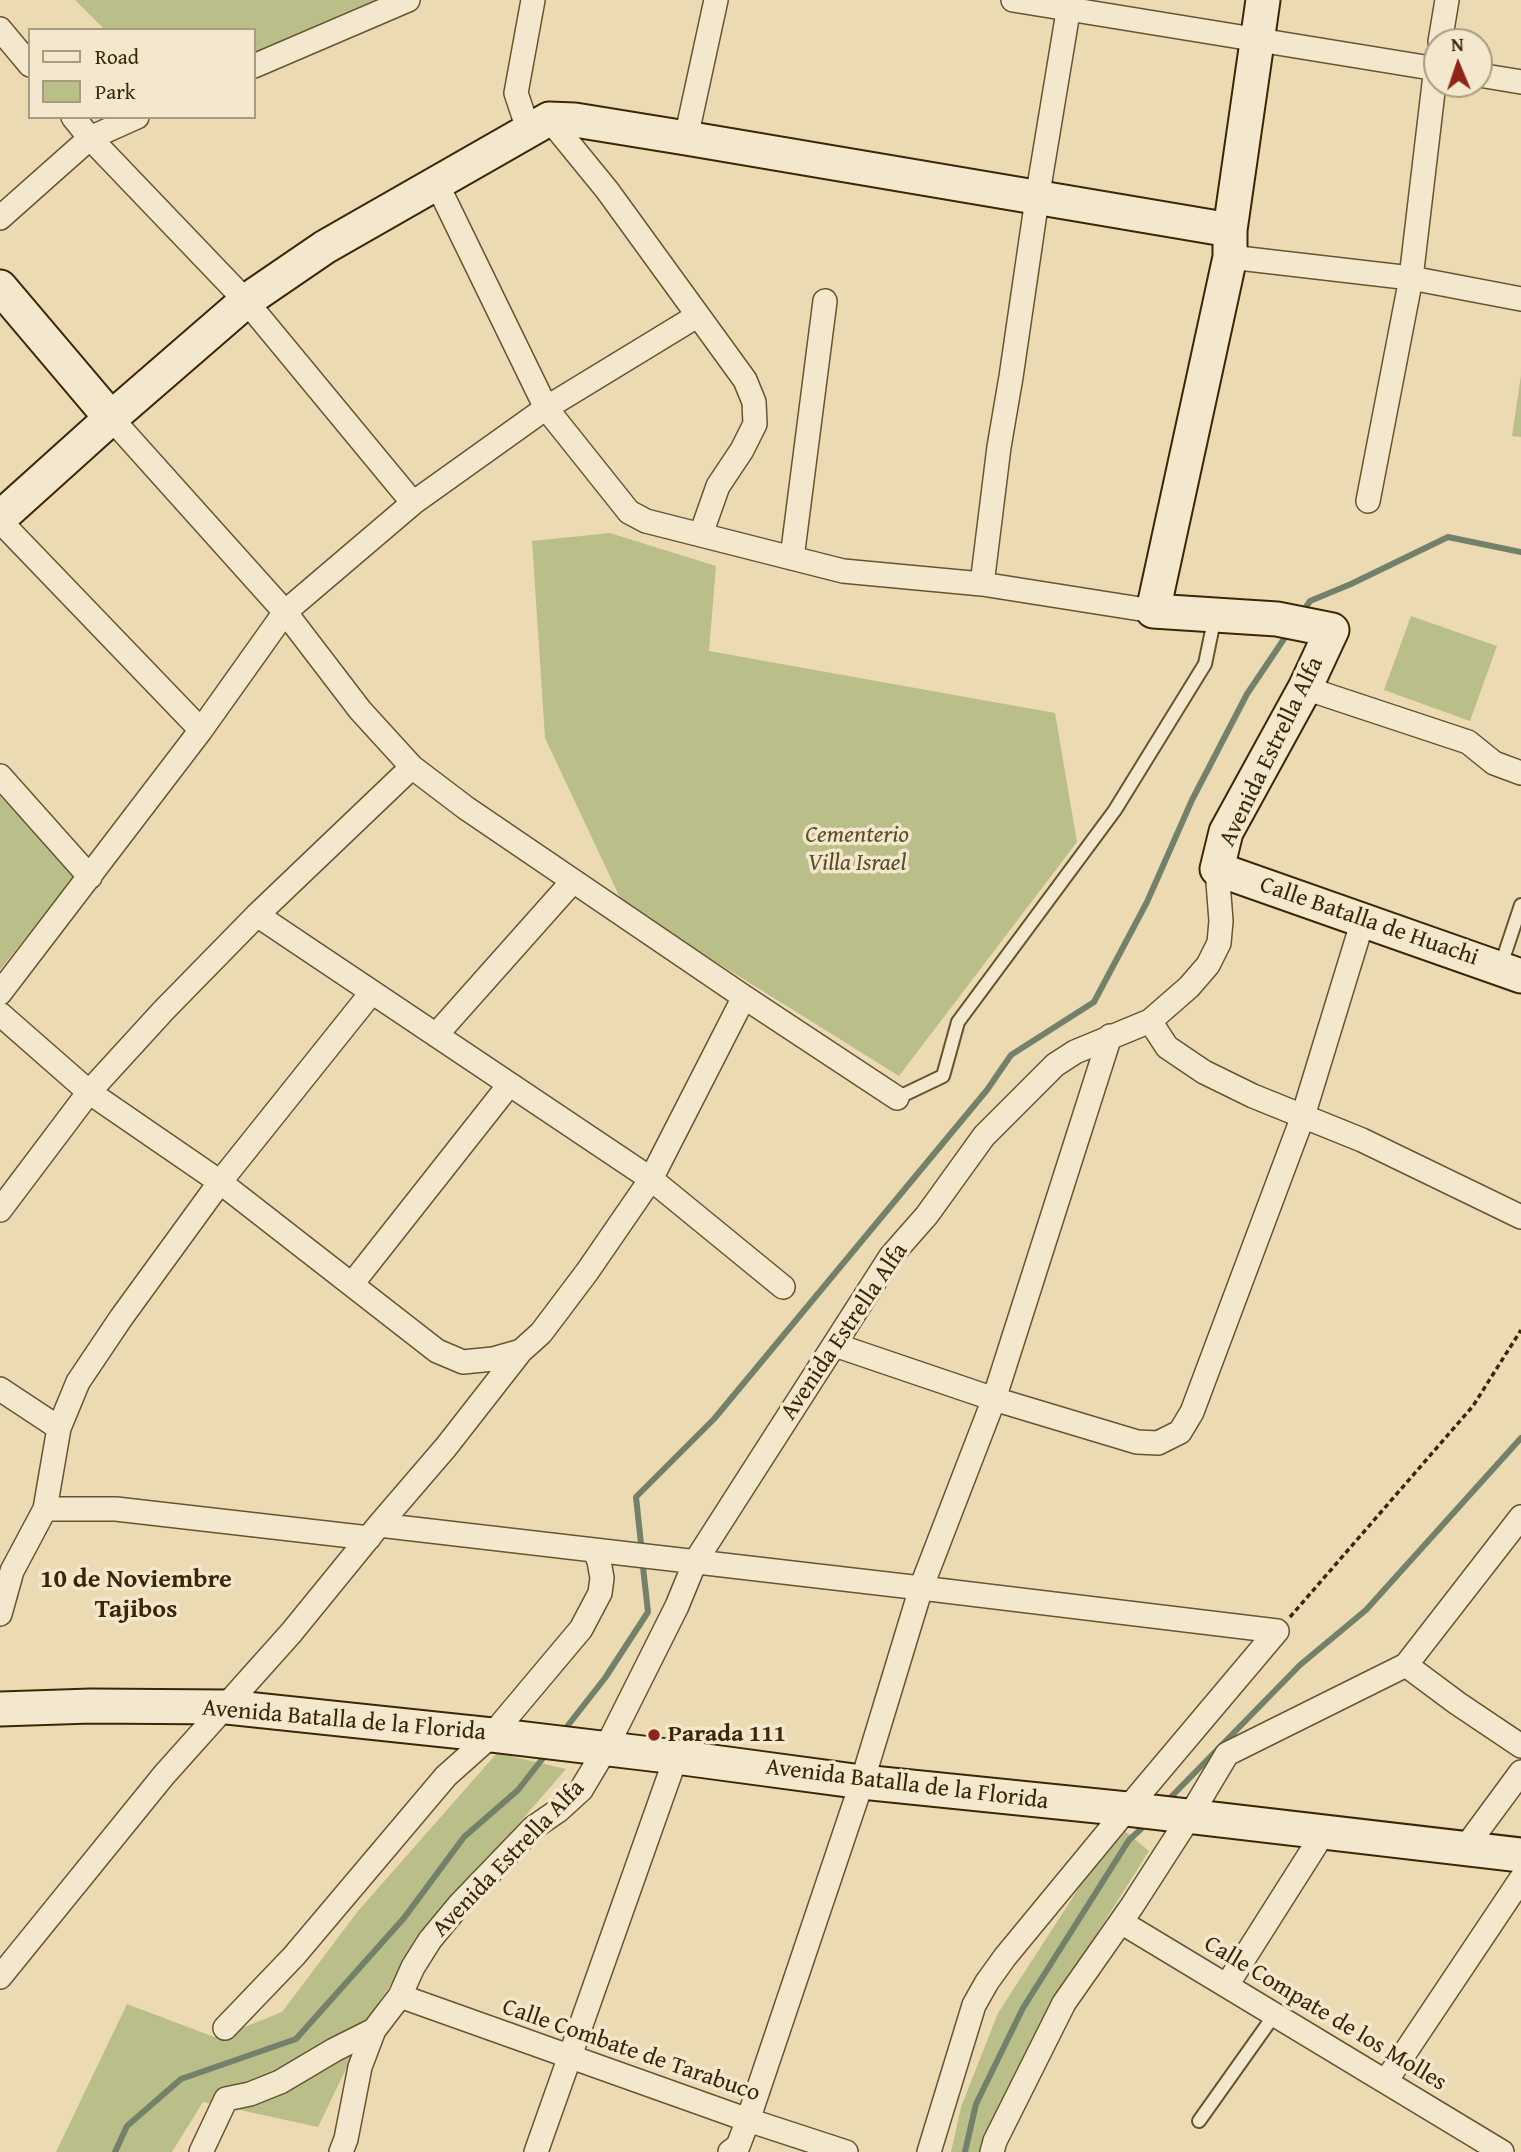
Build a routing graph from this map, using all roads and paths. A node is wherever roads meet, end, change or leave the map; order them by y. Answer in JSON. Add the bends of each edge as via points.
{"nodes":[{"id":1,"x":408,"y":0,"type":"edge"},
{"id":2,"x":533,"y":0,"type":"edge"},
{"id":3,"x":716,"y":0,"type":"edge"},
{"id":4,"x":1013,"y":0,"type":"edge"},
{"id":5,"x":1262,"y":0,"type":"edge"},
{"id":6,"x":1447,"y":0,"type":"edge"},
{"id":7,"x":1070,"y":5,"type":"edge"},
{"id":8,"x":1442,"y":28,"type":"edge"},
{"id":9,"x":0,"y":29,"type":"edge"},
{"id":10,"x":1256,"y":39,"type":"junction"},
{"id":11,"x":28,"y":63,"type":"edge"},
{"id":12,"x":1423,"y":63,"type":"edge"},
{"id":13,"x":256,"y":65,"type":"edge"},
{"id":14,"x":1493,"y":77,"type":"edge"},
{"id":15,"x":1521,"y":82,"type":"edge"},
{"id":16,"x":1432,"y":98,"type":"edge"},
{"id":17,"x":75,"y":119,"type":"edge"},
{"id":18,"x":133,"y":119,"type":"edge"},
{"id":19,"x":539,"y":125,"type":"junction"},
{"id":20,"x":90,"y":138,"type":"junction"},
{"id":21,"x":686,"y":138,"type":"junction"},
{"id":22,"x":436,"y":182,"type":"junction"},
{"id":23,"x":1037,"y":199,"type":"junction"},
{"id":24,"x":0,"y":218,"type":"edge"},
{"id":25,"x":1230,"y":244,"type":"junction"},
{"id":26,"x":1411,"y":278,"type":"junction"},
{"id":27,"x":0,"y":287,"type":"edge"},
{"id":28,"x":1521,"y":299,"type":"edge"},
{"id":29,"x":246,"y":301,"type":"junction"},
{"id":30,"x":825,"y":301,"type":"dead end"},
{"id":31,"x":697,"y":316,"type":"junction"},
{"id":32,"x":546,"y":408,"type":"junction"},
{"id":33,"x":111,"y":418,"type":"junction"},
{"id":34,"x":1368,"y":501,"type":"dead end"},
{"id":35,"x":413,"y":503,"type":"junction"},
{"id":36,"x":0,"y":519,"type":"edge"},
{"id":37,"x":701,"y":534,"type":"junction"},
{"id":38,"x":792,"y":558,"type":"junction"},
{"id":39,"x":982,"y":584,"type":"junction"},
{"id":40,"x":285,"y":611,"type":"junction"},
{"id":41,"x":1153,"y":611,"type":"junction"},
{"id":42,"x":1215,"y":616,"type":"junction"},
{"id":43,"x":1305,"y":688,"type":"junction"},
{"id":44,"x":201,"y":730,"type":"junction"},
{"id":45,"x":412,"y":767,"type":"junction"},
{"id":46,"x":1521,"y":773,"type":"edge"},
{"id":47,"x":0,"y":776,"type":"edge"},
{"id":48,"x":1217,"y":869,"type":"junction"},
{"id":49,"x":90,"y":877,"type":"junction"},
{"id":50,"x":573,"y":881,"type":"junction"},
{"id":51,"x":1521,"y":905,"type":"edge"},
{"id":52,"x":257,"y":915,"type":"junction"},
{"id":53,"x":1363,"y":920,"type":"junction"},
{"id":54,"x":1510,"y":972,"type":"edge"},
{"id":55,"x":372,"y":992,"type":"junction"},
{"id":56,"x":0,"y":993,"type":"edge"},
{"id":57,"x":744,"y":998,"type":"junction"},
{"id":58,"x":0,"y":1014,"type":"edge"},
{"id":59,"x":1150,"y":1021,"type":"junction"},
{"id":60,"x":436,"y":1035,"type":"junction"},
{"id":61,"x":1110,"y":1036,"type":"junction"},
{"id":62,"x":509,"y":1084,"type":"junction"},
{"id":63,"x":89,"y":1092,"type":"junction"},
{"id":64,"x":897,"y":1098,"type":"joint"},
{"id":65,"x":1303,"y":1116,"type":"junction"},
{"id":66,"x":651,"y":1179,"type":"junction"},
{"id":67,"x":220,"y":1182,"type":"junction"},
{"id":68,"x":0,"y":1210,"type":"edge"},
{"id":69,"x":1521,"y":1217,"type":"edge"},
{"id":70,"x":352,"y":1284,"type":"junction"},
{"id":71,"x":783,"y":1287,"type":"dead end"},
{"id":72,"x":1521,"y":1330,"type":"edge"},
{"id":73,"x":835,"y":1345,"type":"junction"},
{"id":74,"x":521,"y":1351,"type":"junction"},
{"id":75,"x":0,"y":1389,"type":"edge"},
{"id":76,"x":994,"y":1399,"type":"junction"},
{"id":77,"x":58,"y":1428,"type":"junction"},
{"id":78,"x":45,"y":1509,"type":"junction"},
{"id":79,"x":1521,"y":1517,"type":"edge"},
{"id":80,"x":374,"y":1531,"type":"junction"},
{"id":81,"x":594,"y":1550,"type":"junction"},
{"id":82,"x":695,"y":1562,"type":"junction"},
{"id":83,"x":921,"y":1588,"type":"junction"},
{"id":84,"x":0,"y":1614,"type":"edge"},
{"id":85,"x":1278,"y":1632,"type":"junction"},
{"id":86,"x":1406,"y":1665,"type":"junction"},
{"id":87,"x":5,"y":1706,"type":"edge"},
{"id":88,"x":227,"y":1707,"type":"junction"},
{"id":89,"x":492,"y":1735,"type":"junction"},
{"id":90,"x":1521,"y":1746,"type":"edge"},
{"id":91,"x":606,"y":1748,"type":"junction"},
{"id":92,"x":676,"y":1757,"type":"junction"},
{"id":93,"x":1521,"y":1772,"type":"edge"},
{"id":94,"x":862,"y":1782,"type":"junction"},
{"id":95,"x":1127,"y":1809,"type":"junction"},
{"id":96,"x":1190,"y":1816,"type":"junction"},
{"id":97,"x":1324,"y":1832,"type":"junction"},
{"id":98,"x":1465,"y":1849,"type":"junction"},
{"id":99,"x":1521,"y":1855,"type":"edge"},
{"id":100,"x":1521,"y":1879,"type":"edge"},
{"id":101,"x":1121,"y":1922,"type":"junction"},
{"id":102,"x":0,"y":1977,"type":"edge"},
{"id":103,"x":1227,"y":1985,"type":"junction"},
{"id":104,"x":400,"y":1996,"type":"junction"},
{"id":105,"x":1275,"y":2014,"type":"junction"},
{"id":106,"x":225,"y":2028,"type":"dead end"},
{"id":107,"x":374,"y":2030,"type":"junction"},
{"id":108,"x":570,"y":2058,"type":"junction"},
{"id":109,"x":1386,"y":2081,"type":"junction"},
{"id":110,"x":748,"y":2120,"type":"junction"},
{"id":111,"x":1199,"y":2121,"type":"dead end"},
{"id":112,"x":201,"y":2152,"type":"edge"},
{"id":113,"x":341,"y":2152,"type":"edge"},
{"id":114,"x":536,"y":2152,"type":"edge"},
{"id":115,"x":730,"y":2152,"type":"edge"},
{"id":116,"x":846,"y":2152,"type":"edge"},
{"id":117,"x":929,"y":2152,"type":"edge"},
{"id":118,"x":992,"y":2152,"type":"edge"},
{"id":119,"x":1502,"y":2152,"type":"edge"}],
"edges":[{"from":1,"to":13,"type":"street"},
{"from":2,"to":19,"type":"street","via":[[516,93]]},
{"from":3,"to":21,"type":"street"},
{"from":4,"to":7,"type":"street"},
{"from":5,"to":10,"type":"street"},
{"from":6,"to":8,"type":"street"},
{"from":7,"to":10,"type":"street"},
{"from":7,"to":23,"type":"street"},
{"from":9,"to":11,"type":"street"},
{"from":10,"to":12,"type":"street"},
{"from":10,"to":25,"type":"street"},
{"from":14,"to":15,"type":"street"},
{"from":16,"to":26,"type":"street"},
{"from":17,"to":20,"type":"street"},
{"from":18,"to":20,"type":"street"},
{"from":19,"to":21,"type":"street","via":[[575,120]]},
{"from":19,"to":22,"type":"street"},
{"from":19,"to":31,"type":"street","via":[[607,190]]},
{"from":20,"to":24,"type":"street"},
{"from":20,"to":29,"type":"street"},
{"from":21,"to":23,"type":"street"},
{"from":22,"to":29,"type":"street","via":[[325,247]]},
{"from":22,"to":32,"type":"street"},
{"from":23,"to":25,"type":"street"},
{"from":23,"to":39,"type":"street"},
{"from":25,"to":26,"type":"street"},
{"from":25,"to":41,"type":"street"},
{"from":26,"to":28,"type":"street"},
{"from":26,"to":34,"type":"street"},
{"from":27,"to":33,"type":"street"},
{"from":29,"to":33,"type":"street"},
{"from":29,"to":35,"type":"street"},
{"from":30,"to":38,"type":"street"},
{"from":31,"to":32,"type":"street"},
{"from":31,"to":37,"type":"street","via":[[745,380],[754,402],[754,424],[718,486]]},
{"from":32,"to":35,"type":"street"},
{"from":32,"to":37,"type":"street","via":[[629,512],[646,521]]},
{"from":33,"to":36,"type":"street"},
{"from":33,"to":40,"type":"street"},
{"from":35,"to":40,"type":"street"},
{"from":36,"to":44,"type":"street"},
{"from":37,"to":38,"type":"street"},
{"from":38,"to":39,"type":"street","via":[[843,571]]},
{"from":39,"to":41,"type":"street"},
{"from":40,"to":44,"type":"street"},
{"from":40,"to":45,"type":"street","via":[[360,710]]},
{"from":41,"to":42,"type":"street"},
{"from":42,"to":43,"type":"street","name":"Avenida Estrella Alfa","via":[[1307,625]]},
{"from":42,"to":64,"type":"lane","via":[[1205,664],[1115,810],[958,1022],[943,1076]]},
{"from":43,"to":46,"type":"street","via":[[1468,742],[1494,763]]},
{"from":43,"to":48,"type":"street","name":"Avenida Estrella Alfa","via":[[1226,832]]},
{"from":44,"to":49,"type":"street"},
{"from":45,"to":50,"type":"street"},
{"from":45,"to":52,"type":"street"},
{"from":47,"to":49,"type":"street"},
{"from":48,"to":53,"type":"street","name":"Calle Batalla de Huachi"},
{"from":48,"to":59,"type":"street","name":"Avenida Estrella Alfa","via":[[1219,943],[1189,987]]},
{"from":49,"to":56,"type":"street"},
{"from":50,"to":57,"type":"street"},
{"from":50,"to":60,"type":"street"},
{"from":51,"to":54,"type":"lane"},
{"from":52,"to":55,"type":"street"},
{"from":52,"to":63,"type":"street"},
{"from":53,"to":54,"type":"street","name":"Calle Batalla de Huachi"},
{"from":53,"to":65,"type":"street"},
{"from":55,"to":60,"type":"street"},
{"from":55,"to":67,"type":"street"},
{"from":57,"to":64,"type":"street"},
{"from":57,"to":66,"type":"street"},
{"from":58,"to":63,"type":"street"},
{"from":59,"to":61,"type":"street","name":"Avenida Estrella Alfa"},
{"from":59,"to":65,"type":"street","via":[[1167,1047],[1204,1072]]},
{"from":60,"to":62,"type":"street"},
{"from":61,"to":73,"type":"street","name":"Avenida Estrella Alfa","via":[[1055,1065],[984,1136],[891,1256]]},
{"from":61,"to":76,"type":"street"},
{"from":62,"to":66,"type":"street"},
{"from":62,"to":70,"type":"street"},
{"from":63,"to":67,"type":"street"},
{"from":63,"to":68,"type":"street"},
{"from":65,"to":69,"type":"street"},
{"from":65,"to":76,"type":"street","via":[[1192,1412],[1180,1433],[1158,1443],[1137,1442]]},
{"from":66,"to":71,"type":"street"},
{"from":66,"to":74,"type":"street","via":[[549,1323]]},
{"from":67,"to":70,"type":"street"},
{"from":67,"to":77,"type":"street","via":[[78,1382]]},
{"from":70,"to":74,"type":"street","via":[[437,1351],[463,1362]]},
{"from":72,"to":85,"type":"path","via":[[1472,1406]]},
{"from":73,"to":76,"type":"street"},
{"from":73,"to":82,"type":"street","name":"Avenida Estrella Alfa"},
{"from":74,"to":80,"type":"street"},
{"from":75,"to":77,"type":"street"},
{"from":76,"to":83,"type":"street"},
{"from":77,"to":78,"type":"street"},
{"from":78,"to":80,"type":"street","via":[[116,1508]]},
{"from":78,"to":84,"type":"street","via":[[12,1571]]},
{"from":79,"to":86,"type":"street"},
{"from":80,"to":81,"type":"street"},
{"from":80,"to":88,"type":"street"},
{"from":81,"to":82,"type":"street"},
{"from":81,"to":89,"type":"street","via":[[602,1577],[594,1608]]},
{"from":82,"to":83,"type":"street"},
{"from":82,"to":91,"type":"street","name":"Avenida Estrella Alfa"},
{"from":83,"to":85,"type":"street"},
{"from":83,"to":94,"type":"street"},
{"from":85,"to":95,"type":"street"},
{"from":86,"to":90,"type":"street"},
{"from":86,"to":96,"type":"street","via":[[1227,1754]]},
{"from":87,"to":88,"type":"street","name":"Avenida Batalla de la Florida"},
{"from":88,"to":89,"type":"street","name":"Avenida Batalla de la Florida"},
{"from":88,"to":102,"type":"street","via":[[164,1775]]},
{"from":89,"to":91,"type":"street","name":"Avenida Batalla de la Florida"},
{"from":89,"to":106,"type":"street","via":[[446,1776],[294,1956]]},
{"from":91,"to":92,"type":"street","name":"Avenida Batalla de la Florida"},
{"from":91,"to":104,"type":"street","name":"Avenida Estrella Alfa","via":[[581,1790],[533,1828],[430,1940]]},
{"from":92,"to":94,"type":"street","name":"Avenida Batalla de la Florida"},
{"from":92,"to":108,"type":"street"},
{"from":93,"to":98,"type":"street"},
{"from":94,"to":95,"type":"street","name":"Avenida Batalla de la Florida"},
{"from":94,"to":110,"type":"street"},
{"from":95,"to":96,"type":"street","name":"Avenida Batalla de la Florida"},
{"from":95,"to":117,"type":"street","via":[[1005,1957],[974,2005]]},
{"from":96,"to":97,"type":"street","name":"Avenida Batalla de la Florida"},
{"from":96,"to":101,"type":"street"},
{"from":97,"to":98,"type":"street","name":"Avenida Batalla de la Florida"},
{"from":97,"to":103,"type":"street"},
{"from":98,"to":99,"type":"street","name":"Avenida Batalla de la Florida"},
{"from":100,"to":109,"type":"street"},
{"from":101,"to":103,"type":"street","name":"Calle Compate de los Molles"},
{"from":101,"to":118,"type":"street","via":[[1064,2003]]},
{"from":103,"to":105,"type":"street","name":"Calle Compate de los Molles"},
{"from":104,"to":107,"type":"street","name":"Avenida Estrella Alfa"},
{"from":104,"to":108,"type":"street","name":"Calle Combate de Tarabuco"},
{"from":105,"to":109,"type":"street","name":"Calle Compate de los Molles"},
{"from":105,"to":111,"type":"lane"},
{"from":107,"to":112,"type":"street","via":[[279,2082],[226,2099]]},
{"from":107,"to":113,"type":"street","via":[[360,2067]]},
{"from":108,"to":110,"type":"street","name":"Calle Combate de Tarabuco"},
{"from":108,"to":114,"type":"street"},
{"from":109,"to":119,"type":"street","name":"Calle Compate de los Molles"},
{"from":110,"to":115,"type":"street","via":[[738,2146]]},
{"from":110,"to":116,"type":"street","name":"Calle Combate de Tarabuco"}]}
